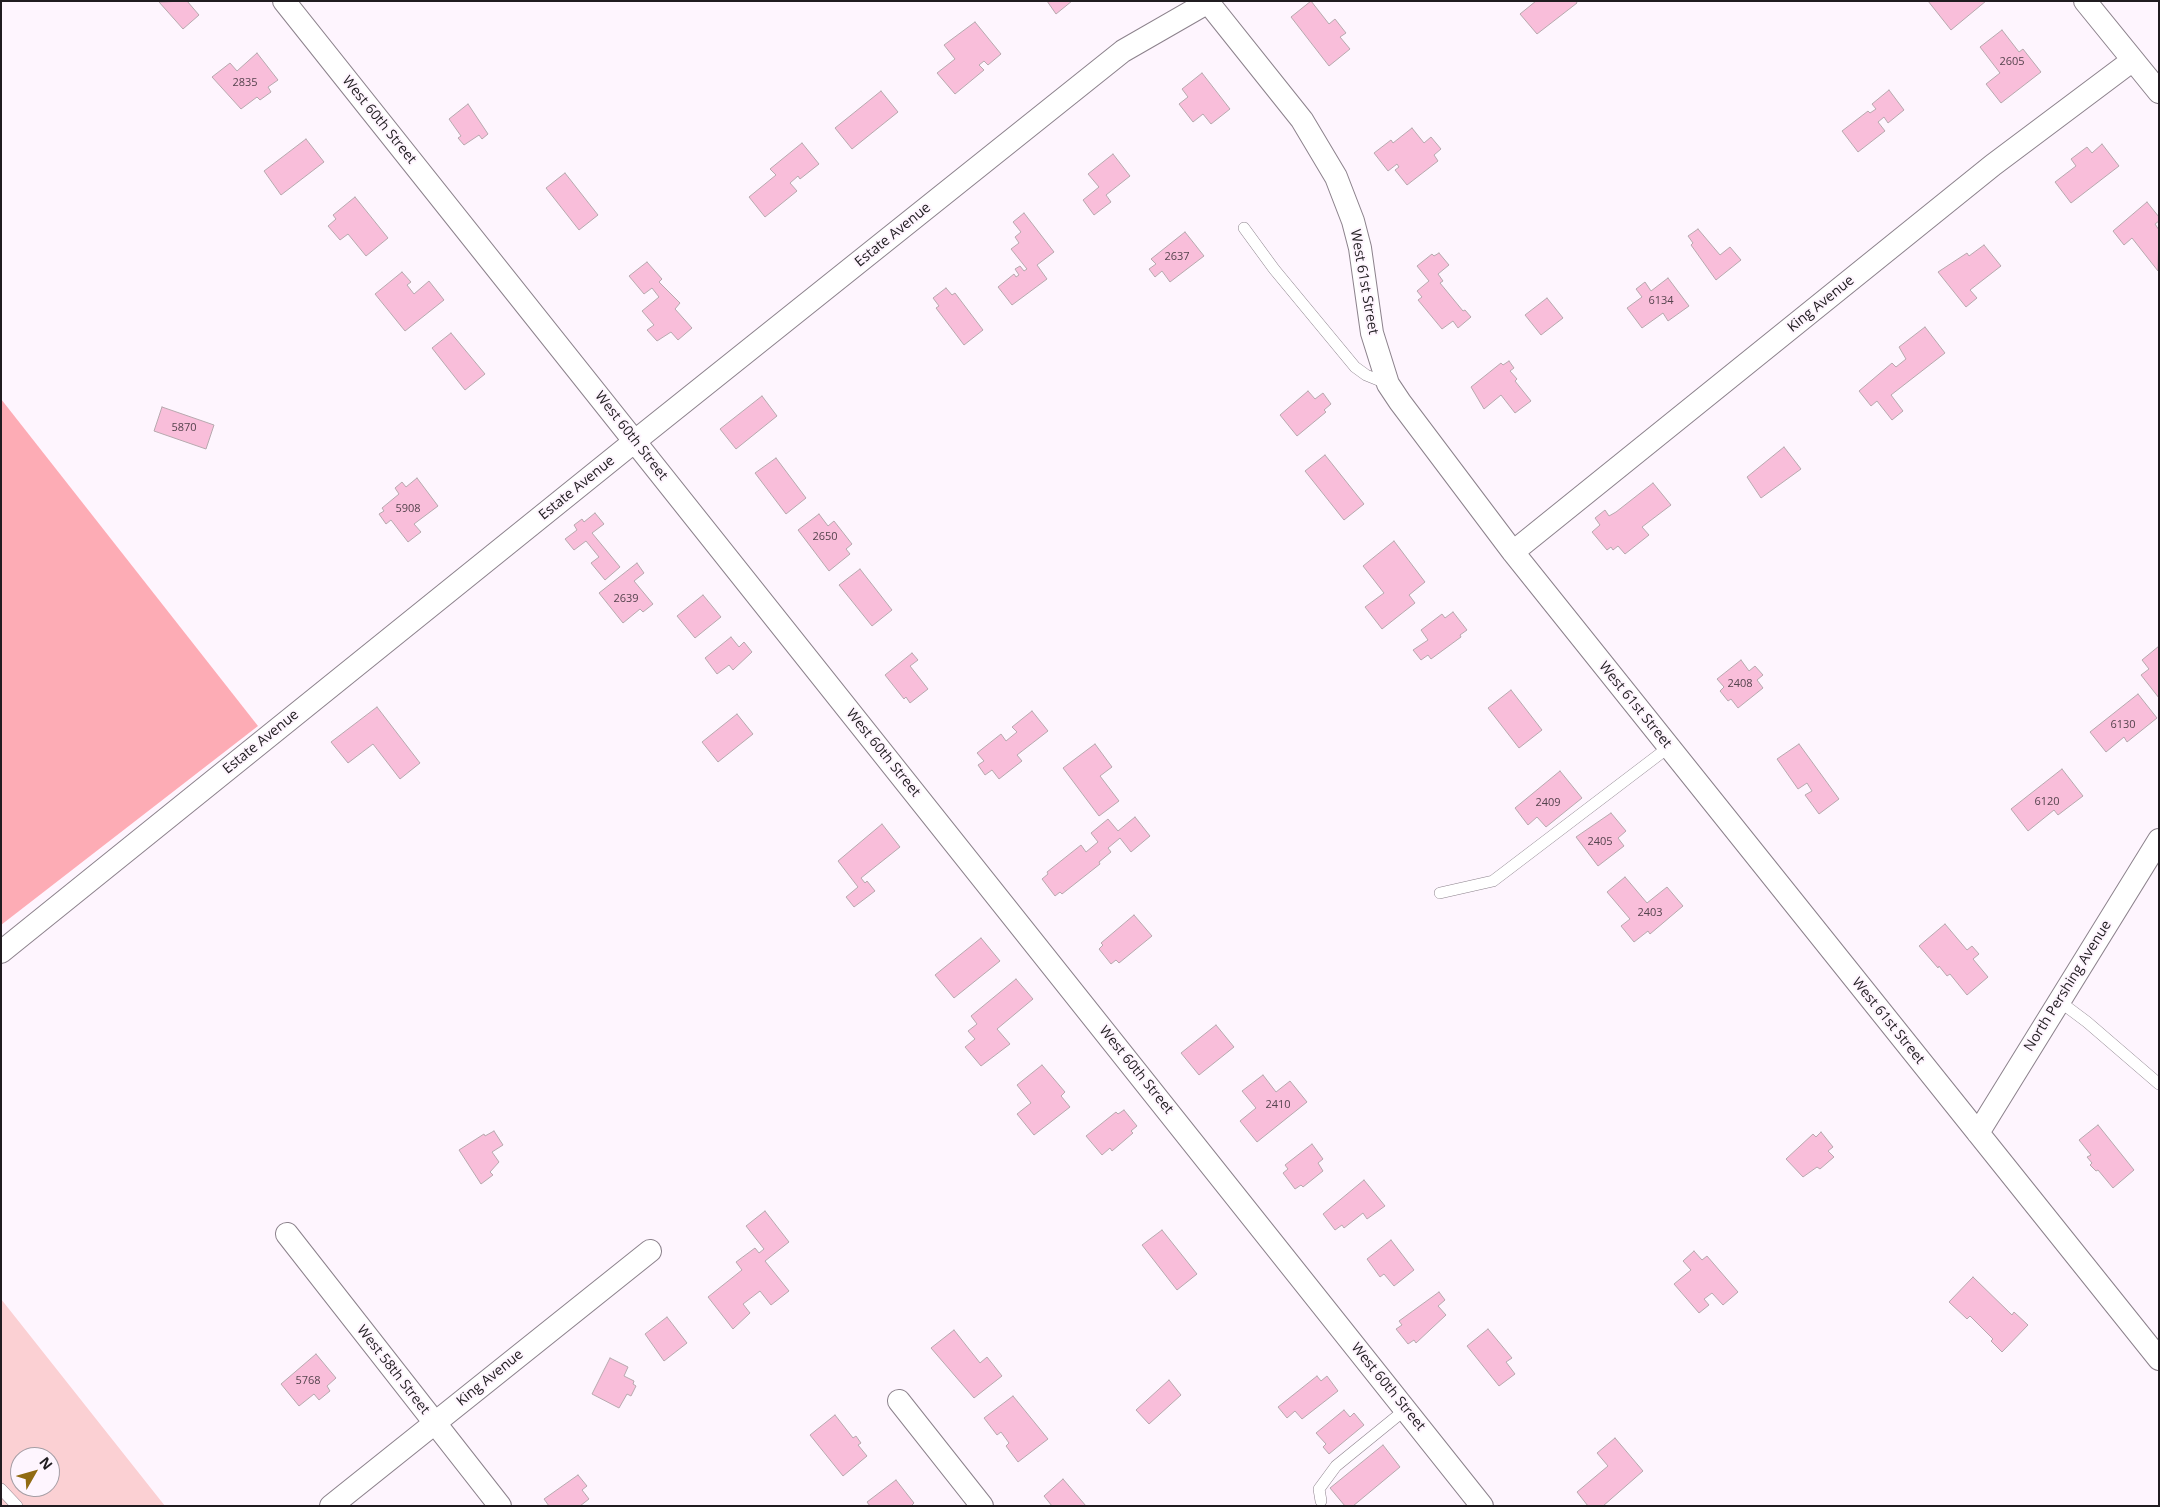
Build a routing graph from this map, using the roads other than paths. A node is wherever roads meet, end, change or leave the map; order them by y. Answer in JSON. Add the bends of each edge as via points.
{"nodes":[{"id":1,"x":284,"y":1,"type":"edge"},
{"id":2,"x":2086,"y":1,"type":"edge"},
{"id":3,"x":1208,"y":2,"type":"edge"},
{"id":4,"x":2133,"y":60,"type":"junction"},
{"id":5,"x":2159,"y":92,"type":"edge"},
{"id":6,"x":1244,"y":228,"type":"dead end"},
{"id":7,"x":1388,"y":384,"type":"junction"},
{"id":8,"x":635,"y":440,"type":"junction"},
{"id":9,"x":1513,"y":552,"type":"junction"},
{"id":10,"x":1669,"y":747,"type":"junction"},
{"id":11,"x":2159,"y":840,"type":"edge"},
{"id":12,"x":1440,"y":893,"type":"dead end"},
{"id":13,"x":1,"y":952,"type":"edge"},
{"id":14,"x":2059,"y":1001,"type":"junction"},
{"id":15,"x":2159,"y":1084,"type":"edge"},
{"id":16,"x":1978,"y":1133,"type":"junction"},
{"id":17,"x":287,"y":1234,"type":"dead end"},
{"id":18,"x":650,"y":1251,"type":"dead end"},
{"id":19,"x":2159,"y":1359,"type":"edge"},
{"id":20,"x":899,"y":1400,"type":"dead end"},
{"id":21,"x":1406,"y":1409,"type":"junction"},
{"id":22,"x":434,"y":1423,"type":"junction"},
{"id":23,"x":1,"y":1489,"type":"edge"},
{"id":24,"x":1321,"y":1501,"type":"dead end"},
{"id":25,"x":17,"y":1506,"type":"edge"},
{"id":26,"x":331,"y":1506,"type":"edge"},
{"id":27,"x":500,"y":1506,"type":"edge"},
{"id":28,"x":982,"y":1506,"type":"edge"},
{"id":29,"x":1482,"y":1506,"type":"edge"}],
"edges":[{"from":1,"to":8,"type":"street","name":"West 60th Street"},
{"from":2,"to":4,"type":"street"},
{"from":3,"to":7,"type":"street","name":"West 61st Street","via":[[1302,120],[1336,177],[1358,240],[1370,326]]},
{"from":3,"to":8,"type":"street","name":"Estate Avenue","via":[[1123,51]]},
{"from":4,"to":5,"type":"street"},
{"from":4,"to":9,"type":"street","name":"King Avenue","via":[[1993,165]]},
{"from":6,"to":7,"type":"lane","via":[[1355,367]]},
{"from":7,"to":9,"type":"street","name":"West 61st Street"},
{"from":8,"to":13,"type":"street","name":"Estate Avenue"},
{"from":8,"to":21,"type":"street","name":"West 60th Street"},
{"from":9,"to":10,"type":"street","name":"West 61st Street"},
{"from":10,"to":12,"type":"lane","via":[[1493,881]]},
{"from":10,"to":16,"type":"street","name":"West 61st Street"},
{"from":11,"to":14,"type":"street","name":"North Pershing Avenue"},
{"from":14,"to":15,"type":"lane"},
{"from":14,"to":16,"type":"street","name":"North Pershing Avenue"},
{"from":16,"to":19,"type":"street","name":"West 61st Street"},
{"from":17,"to":22,"type":"street","name":"West 58th Street"},
{"from":18,"to":22,"type":"street","name":"King Avenue"},
{"from":20,"to":28,"type":"street"},
{"from":21,"to":24,"type":"lane","via":[[1336,1466],[1319,1490]]},
{"from":21,"to":29,"type":"street","name":"West 60th Street"},
{"from":22,"to":26,"type":"street","name":"King Avenue"},
{"from":22,"to":27,"type":"street","name":"West 58th Street"},
{"from":23,"to":25,"type":"lane"}]}
